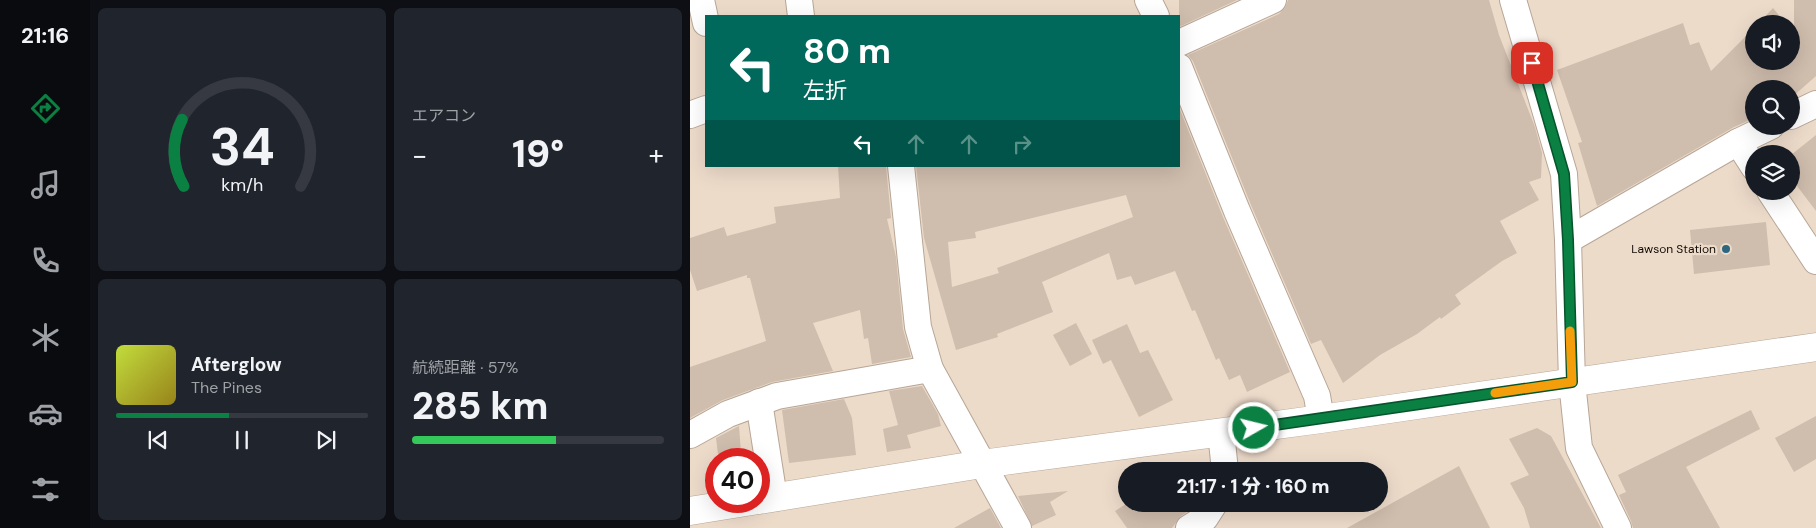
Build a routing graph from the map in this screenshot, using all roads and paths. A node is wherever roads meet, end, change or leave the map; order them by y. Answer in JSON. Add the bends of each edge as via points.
{"nodes":[{"id":1,"x":702,"y":0,"type":"edge"},
{"id":2,"x":799,"y":0,"type":"edge"},
{"id":3,"x":1148,"y":0,"type":"edge"},
{"id":4,"x":1273,"y":0,"type":"edge"},
{"id":5,"x":1512,"y":0,"type":"edge"},
{"id":6,"x":802,"y":15,"type":"edge"},
{"id":7,"x":1156,"y":15,"type":"edge"},
{"id":8,"x":705,"y":17,"type":"edge"},
{"id":9,"x":1180,"y":43,"type":"edge"},
{"id":10,"x":1180,"y":69,"type":"edge"},
{"id":11,"x":1816,"y":104,"type":"edge"},
{"id":12,"x":705,"y":109,"type":"edge"},
{"id":13,"x":1800,"y":112,"type":"edge"},
{"id":14,"x":690,"y":114,"type":"edge"},
{"id":15,"x":1752,"y":135,"type":"edge"},
{"id":16,"x":1738,"y":142,"type":"junction"},
{"id":17,"x":1745,"y":153,"type":"edge"},
{"id":18,"x":901,"y":167,"type":"edge"},
{"id":19,"x":1776,"y":200,"type":"edge"},
{"id":20,"x":1568,"y":240,"type":"junction"},
{"id":21,"x":1816,"y":262,"type":"edge"},
{"id":22,"x":1816,"y":347,"type":"edge"},
{"id":23,"x":930,"y":369,"type":"junction"},
{"id":24,"x":1572,"y":382,"type":"junction"},
{"id":25,"x":759,"y":402,"type":"junction"},
{"id":26,"x":1321,"y":419,"type":"junction"},
{"id":27,"x":1221,"y":432,"type":"junction"},
{"id":28,"x":690,"y":435,"type":"edge"},
{"id":29,"x":760,"y":448,"type":"edge"},
{"id":30,"x":1224,"y":462,"type":"edge"},
{"id":31,"x":982,"y":464,"type":"junction"},
{"id":32,"x":770,"y":499,"type":"edge"},
{"id":33,"x":705,"y":510,"type":"edge"},
{"id":34,"x":690,"y":512,"type":"edge"},
{"id":35,"x":1209,"y":512,"type":"edge"},
{"id":36,"x":1018,"y":528,"type":"edge"},
{"id":37,"x":1190,"y":528,"type":"edge"},
{"id":38,"x":1618,"y":528,"type":"edge"}],
"edges":[{"from":1,"to":8,"type":"street"},
{"from":2,"to":6,"type":"street"},
{"from":3,"to":7,"type":"street"},
{"from":4,"to":9,"type":"street"},
{"from":5,"to":20,"type":"street","via":[[1564,174]]},
{"from":10,"to":26,"type":"street","via":[[1317,396]]},
{"from":11,"to":13,"type":"street"},
{"from":12,"to":14,"type":"street"},
{"from":15,"to":16,"type":"street"},
{"from":16,"to":17,"type":"street"},
{"from":16,"to":20,"type":"street"},
{"from":18,"to":23,"type":"street","via":[[918,327]]},
{"from":19,"to":21,"type":"street"},
{"from":20,"to":24,"type":"street"},
{"from":22,"to":24,"type":"street"},
{"from":23,"to":25,"type":"street"},
{"from":23,"to":31,"type":"street"},
{"from":24,"to":26,"type":"street"},
{"from":24,"to":38,"type":"street","via":[[1579,448]]},
{"from":25,"to":28,"type":"street","via":[[728,414]]},
{"from":25,"to":29,"type":"street"},
{"from":26,"to":27,"type":"street"},
{"from":27,"to":30,"type":"street"},
{"from":27,"to":31,"type":"street"},
{"from":31,"to":32,"type":"street"},
{"from":31,"to":36,"type":"street"},
{"from":33,"to":34,"type":"street"},
{"from":35,"to":37,"type":"street"}]}
